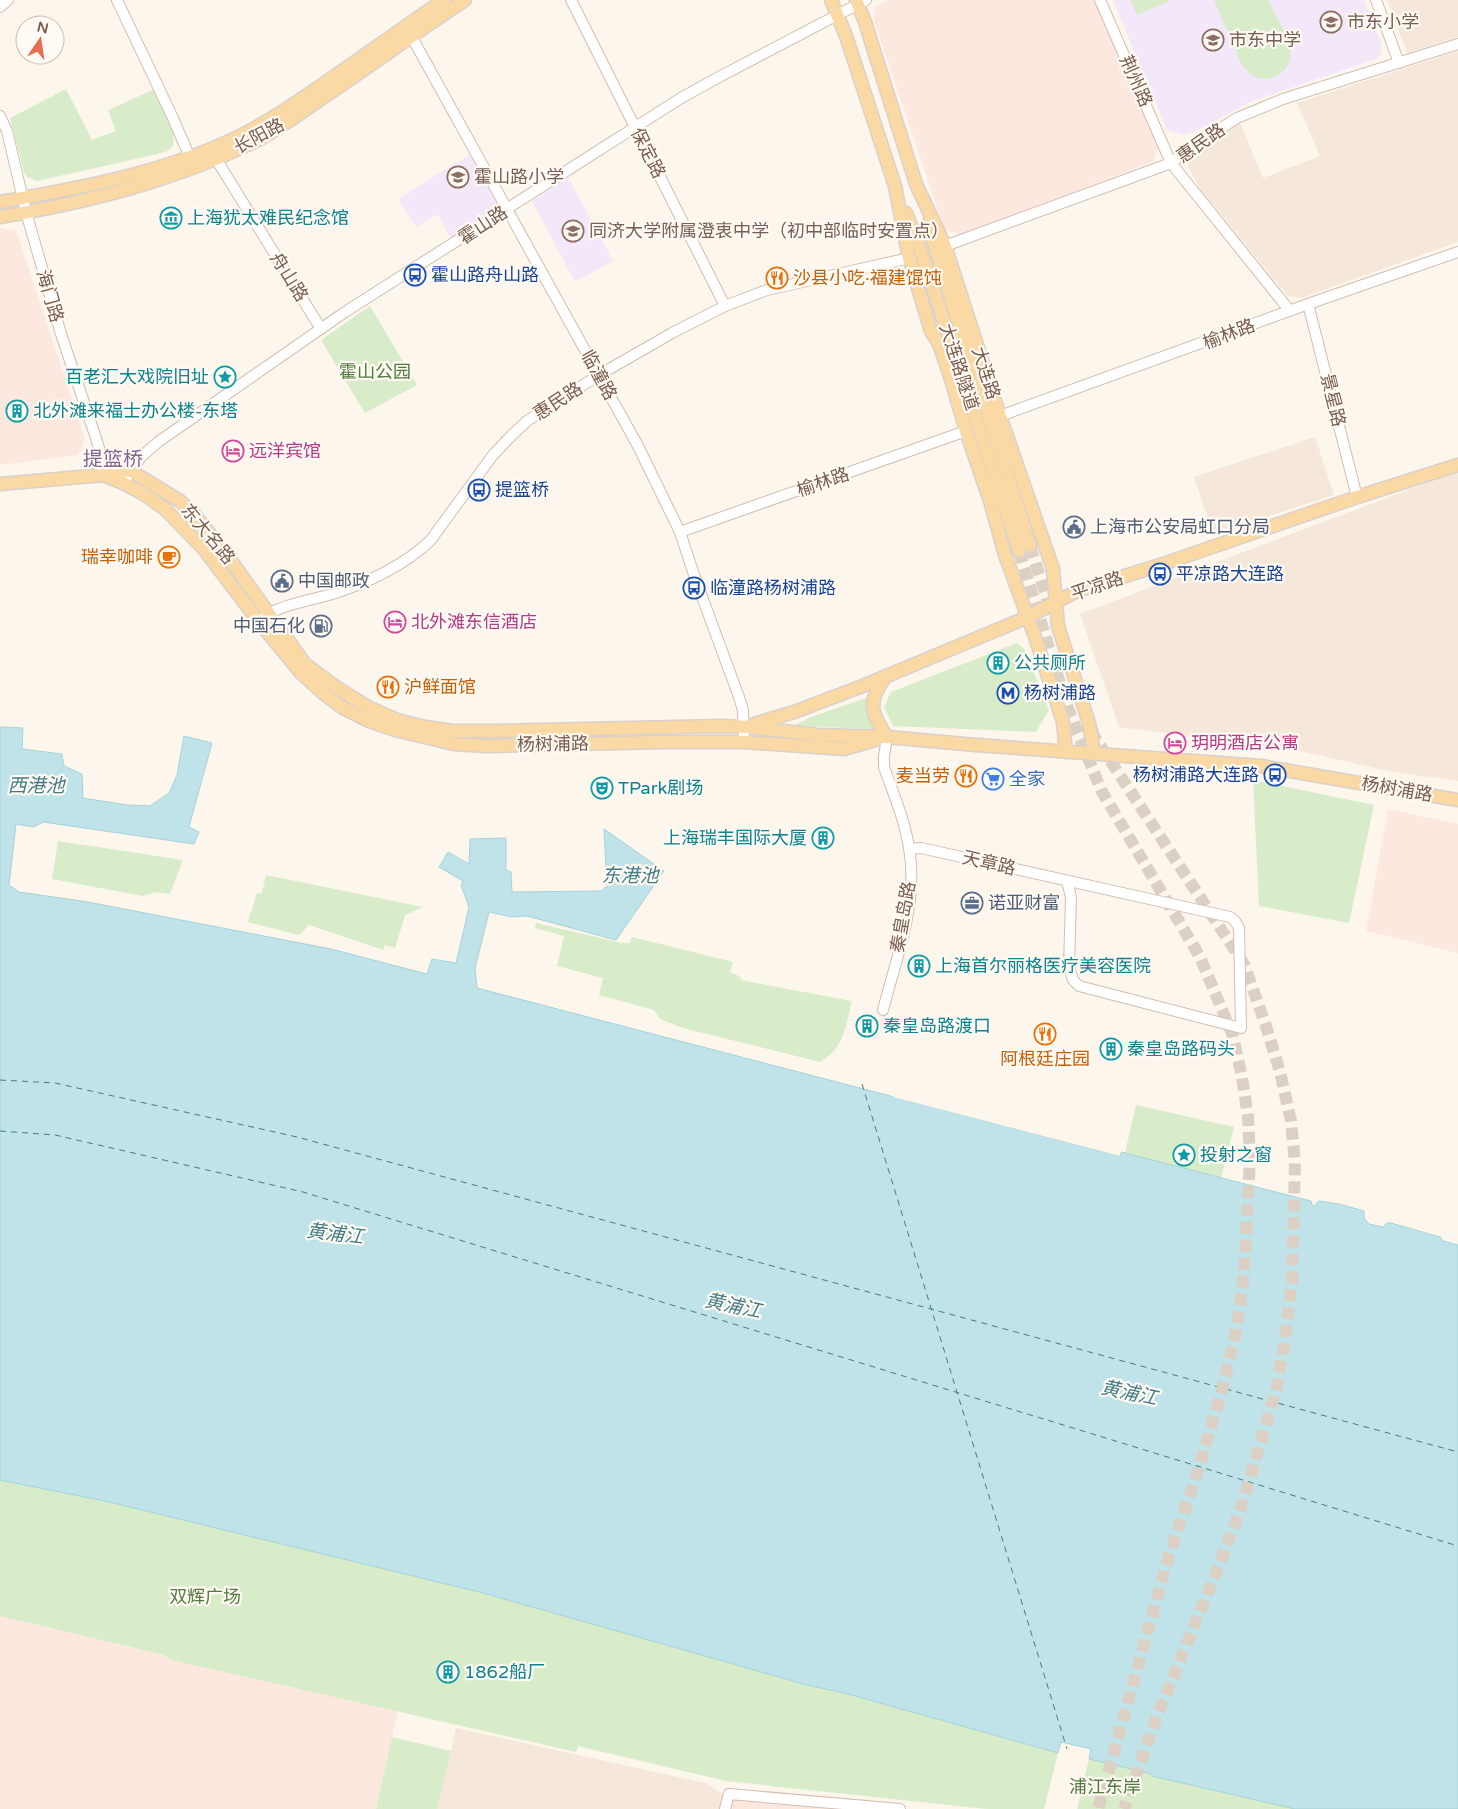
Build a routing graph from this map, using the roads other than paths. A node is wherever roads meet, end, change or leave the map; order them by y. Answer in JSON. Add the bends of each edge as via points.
{"nodes":[{"id":1,"x":8,"y":0,"type":"edge"},
{"id":2,"x":117,"y":0,"type":"edge"},
{"id":3,"x":444,"y":0,"type":"edge"},
{"id":4,"x":465,"y":0,"type":"edge"},
{"id":5,"x":571,"y":0,"type":"edge"},
{"id":6,"x":831,"y":0,"type":"edge"},
{"id":7,"x":1100,"y":0,"type":"edge"},
{"id":8,"x":1376,"y":0,"type":"edge"},
{"id":9,"x":860,"y":1,"type":"edge"},
{"id":10,"x":0,"y":7,"type":"edge"},
{"id":11,"x":838,"y":15,"type":"junction"},
{"id":12,"x":408,"y":31,"type":"junction"},
{"id":13,"x":1458,"y":44,"type":"edge"},
{"id":14,"x":1399,"y":63,"type":"junction"},
{"id":15,"x":0,"y":116,"type":"edge"},
{"id":16,"x":635,"y":128,"type":"junction"},
{"id":17,"x":213,"y":154,"type":"junction"},
{"id":18,"x":192,"y":163,"type":"junction"},
{"id":19,"x":1171,"y":163,"type":"junction"},
{"id":20,"x":916,"y":184,"type":"junction"},
{"id":21,"x":895,"y":186,"type":"junction"},
{"id":22,"x":23,"y":198,"type":"junction"},
{"id":23,"x":0,"y":202,"type":"edge"},
{"id":24,"x":508,"y":209,"type":"junction"},
{"id":25,"x":26,"y":212,"type":"junction"},
{"id":26,"x":0,"y":217,"type":"edge"},
{"id":27,"x":945,"y":246,"type":"junction"},
{"id":28,"x":1458,"y":252,"type":"edge"},
{"id":29,"x":909,"y":258,"type":"junction"},
{"id":30,"x":1308,"y":304,"type":"junction"},
{"id":31,"x":725,"y":306,"type":"junction"},
{"id":32,"x":1290,"y":311,"type":"junction"},
{"id":33,"x":321,"y":329,"type":"junction"},
{"id":34,"x":599,"y":375,"type":"junction"},
{"id":35,"x":1000,"y":416,"type":"junction"},
{"id":36,"x":966,"y":431,"type":"junction"},
{"id":37,"x":1458,"y":465,"type":"edge"},
{"id":38,"x":131,"y":471,"type":"junction"},
{"id":39,"x":104,"y":475,"type":"junction"},
{"id":40,"x":123,"y":483,"type":"junction"},
{"id":41,"x":0,"y":484,"type":"edge"},
{"id":42,"x":1357,"y":497,"type":"junction"},
{"id":43,"x":680,"y":532,"type":"junction"},
{"id":44,"x":1055,"y":602,"type":"junction"},
{"id":45,"x":1028,"y":617,"type":"junction"},
{"id":46,"x":264,"y":618,"type":"junction"},
{"id":47,"x":885,"y":676,"type":"junction"},
{"id":48,"x":744,"y":727,"type":"junction"},
{"id":49,"x":887,"y":737,"type":"junction"},
{"id":50,"x":744,"y":742,"type":"junction"},
{"id":51,"x":1066,"y":752,"type":"junction"},
{"id":52,"x":1094,"y":753,"type":"junction"},
{"id":53,"x":1458,"y":800,"type":"edge"},
{"id":54,"x":910,"y":849,"type":"junction"},
{"id":55,"x":1067,"y":881,"type":"junction"},
{"id":56,"x":883,"y":1010,"type":"dead end"},
{"id":57,"x":725,"y":1809,"type":"edge"},
{"id":58,"x":900,"y":1809,"type":"edge"}],
"edges":[{"from":1,"to":10,"type":"street"},
{"from":2,"to":18,"type":"street"},
{"from":3,"to":12,"type":"main road","name":"长阳路"},
{"from":4,"to":12,"type":"main road","name":"长阳路"},
{"from":5,"to":16,"type":"street","name":"保定路"},
{"from":6,"to":11,"type":"main road","name":"大连路"},
{"from":7,"to":19,"type":"street","name":"荆州路"},
{"from":8,"to":14,"type":"street"},
{"from":9,"to":11,"type":"street","name":"霍山路"},
{"from":9,"to":20,"type":"main road","name":"大连路"},
{"from":11,"to":16,"type":"street","name":"霍山路","via":[[719,77]]},
{"from":11,"to":21,"type":"main road","name":"大连路"},
{"from":12,"to":17,"type":"main road","name":"长阳路","via":[[300,114],[255,141]]},
{"from":12,"to":24,"type":"street","name":"临潼路"},
{"from":13,"to":14,"type":"street","name":"惠民路"},
{"from":14,"to":19,"type":"street","name":"惠民路","via":[[1284,99],[1237,118]]},
{"from":15,"to":22,"type":"street","name":"海门路","via":[[7,130]]},
{"from":16,"to":24,"type":"street","name":"霍山路"},
{"from":16,"to":31,"type":"street","name":"保定路"},
{"from":17,"to":18,"type":"main road","name":"长阳路"},
{"from":17,"to":33,"type":"street","name":"舟山路"},
{"from":18,"to":22,"type":"main road","name":"长阳路"},
{"from":18,"to":25,"type":"main road","name":"长阳路","via":[[134,188]]},
{"from":19,"to":27,"type":"street","name":"惠民路"},
{"from":19,"to":32,"type":"street"},
{"from":20,"to":21,"type":"main road","name":"大连路隧道","via":[[1024,548]]},
{"from":20,"to":27,"type":"main road","name":"大连路"},
{"from":21,"to":29,"type":"main road","name":"大连路"},
{"from":22,"to":23,"type":"main road","name":"长阳路"},
{"from":22,"to":25,"type":"street","name":"海门路"},
{"from":24,"to":33,"type":"street","name":"霍山路"},
{"from":24,"to":34,"type":"street","name":"临潼路"},
{"from":25,"to":26,"type":"main road","name":"长阳路"},
{"from":25,"to":39,"type":"street","name":"海门路","via":[[61,334],[102,458]]},
{"from":27,"to":35,"type":"main road","name":"大连路"},
{"from":28,"to":30,"type":"street","name":"榆林路"},
{"from":29,"to":31,"type":"street","name":"惠民路","via":[[767,290]]},
{"from":29,"to":36,"type":"main road","name":"大连路"},
{"from":30,"to":32,"type":"street","name":"榆林路"},
{"from":30,"to":42,"type":"street","name":"景星路"},
{"from":31,"to":34,"type":"street","name":"惠民路"},
{"from":32,"to":35,"type":"street","name":"榆林路"},
{"from":33,"to":38,"type":"street","name":"霍山路","via":[[158,442]]},
{"from":34,"to":43,"type":"street","name":"临潼路"},
{"from":34,"to":46,"type":"street","name":"惠民路","via":[[527,421],[512,435],[492,455],[430,541],[417,553],[357,586]]},
{"from":35,"to":44,"type":"main road","name":"大连路","via":[[1053,568]]},
{"from":36,"to":43,"type":"street","name":"榆林路"},
{"from":36,"to":45,"type":"main road","name":"大连路"},
{"from":37,"to":42,"type":"main road","name":"平凉路"},
{"from":38,"to":39,"type":"main road","name":"东大名路","via":[[113,470]]},
{"from":38,"to":40,"type":"street","name":"霍山路"},
{"from":38,"to":46,"type":"main road","name":"东大名路","via":[[180,501],[195,515],[231,561]]},
{"from":39,"to":40,"type":"main road","name":"东大名路"},
{"from":39,"to":41,"type":"main road","name":"东大名路"},
{"from":40,"to":46,"type":"main road","name":"东大名路","via":[[165,509]]},
{"from":42,"to":44,"type":"main road","name":"平凉路","via":[[1077,591]]},
{"from":43,"to":48,"type":"street","name":"临潼路","via":[[739,697]]},
{"from":44,"to":45,"type":"main road","name":"平凉路"},
{"from":44,"to":52,"type":"main road","name":"大连路","via":[[1058,626],[1089,722]]},
{"from":45,"to":47,"type":"main road","name":"平凉路"},
{"from":45,"to":51,"type":"main road","name":"大连路","via":[[1063,722]]},
{"from":46,"to":48,"type":"main road","name":"杨树浦路","via":[[305,664],[336,687],[397,720],[425,727],[486,731]]},
{"from":46,"to":50,"type":"main road","name":"杨树浦路","via":[[301,673],[323,693],[369,721],[421,737],[487,746]]},
{"from":47,"to":48,"type":"main road","name":"平凉路","via":[[797,711]]},
{"from":47,"to":49,"type":"main road","via":[[872,708]]},
{"from":48,"to":49,"type":"main road","name":"杨树浦路","via":[[808,734]]},
{"from":48,"to":50,"type":"street","name":"临潼路"},
{"from":49,"to":50,"type":"main road","name":"杨树浦路","via":[[844,749]]},
{"from":49,"to":51,"type":"main road","name":"杨树浦路"},
{"from":49,"to":54,"type":"street","name":"秦皇岛路","via":[[884,766]]},
{"from":51,"to":52,"type":"main road","name":"杨树浦路"},
{"from":52,"to":53,"type":"main road","name":"杨树浦路","via":[[1261,766]]},
{"from":54,"to":55,"type":"street","name":"天章路","via":[[921,848]]},
{"from":54,"to":56,"type":"street","name":"秦皇岛路","via":[[908,913]]},
{"from":55,"to":55,"type":"street","name":"天章路","via":[[1071,898],[1069,967],[1072,980],[1079,986],[1241,1028],[1240,937],[1235,921]]},
{"from":57,"to":58,"type":"street","via":[[729,1794]]}]}
